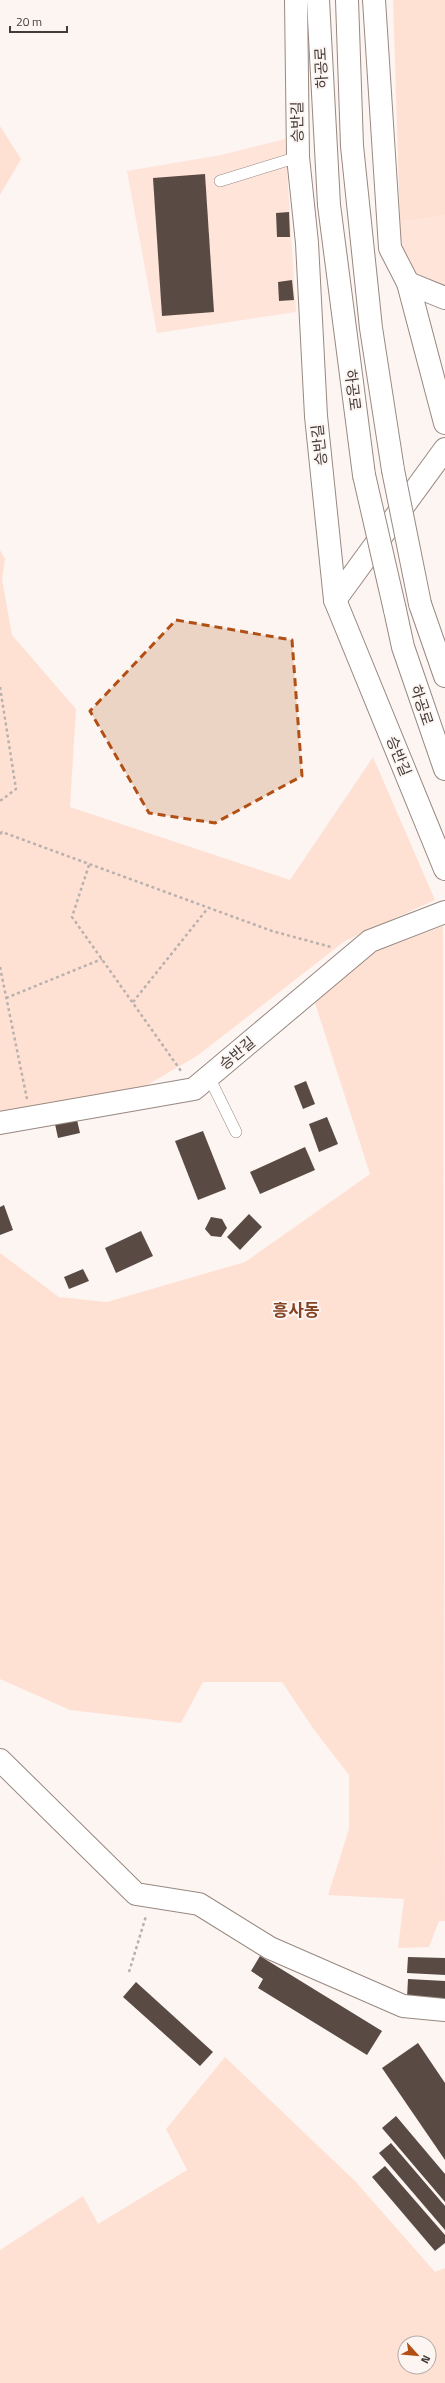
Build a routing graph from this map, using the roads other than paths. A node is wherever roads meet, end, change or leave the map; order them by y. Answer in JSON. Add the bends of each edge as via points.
{"nodes":[{"id":1,"x":296,"y":0,"type":"edge"},
{"id":2,"x":318,"y":0,"type":"edge"},
{"id":3,"x":347,"y":0,"type":"edge"},
{"id":4,"x":374,"y":0,"type":"edge"},
{"id":5,"x":298,"y":158,"type":"junction"},
{"id":6,"x":220,"y":181,"type":"dead end"},
{"id":7,"x":408,"y":283,"type":"junction"},
{"id":8,"x":445,"y":298,"type":"edge"},
{"id":9,"x":445,"y":423,"type":"edge"},
{"id":10,"x":445,"y":449,"type":"edge"},
{"id":11,"x":335,"y":600,"type":"junction"},
{"id":12,"x":445,"y":676,"type":"edge"},
{"id":13,"x":445,"y":769,"type":"edge"},
{"id":14,"x":445,"y":869,"type":"edge"},
{"id":15,"x":445,"y":912,"type":"edge"},
{"id":16,"x":202,"y":1083,"type":"junction"},
{"id":17,"x":0,"y":1123,"type":"edge"},
{"id":18,"x":236,"y":1132,"type":"dead end"},
{"id":19,"x":0,"y":1760,"type":"edge"},
{"id":20,"x":445,"y":2010,"type":"edge"}],
"edges":[{"from":1,"to":5,"type":"street","name":"승반길"},
{"from":2,"to":13,"type":"street","name":"하공로","bridge":true,"via":[[329,205],[364,475],[403,647]]},
{"from":3,"to":12,"type":"street","name":"하공로","bridge":true,"via":[[352,146],[371,328],[393,470],[420,604]]},
{"from":4,"to":7,"type":"street","via":[[390,248]]},
{"from":5,"to":6,"type":"lane"},
{"from":5,"to":11,"type":"street","name":"승반길","via":[[307,243],[316,416]]},
{"from":7,"to":8,"type":"street"},
{"from":7,"to":9,"type":"street"},
{"from":10,"to":11,"type":"street"},
{"from":11,"to":14,"type":"street","name":"승반길"},
{"from":15,"to":16,"type":"street","name":"승반길","via":[[370,941]]},
{"from":16,"to":17,"type":"street"},
{"from":16,"to":18,"type":"lane"},
{"from":19,"to":20,"type":"street","via":[[136,1894],[199,1904],[270,1948],[403,2006]]}]}
